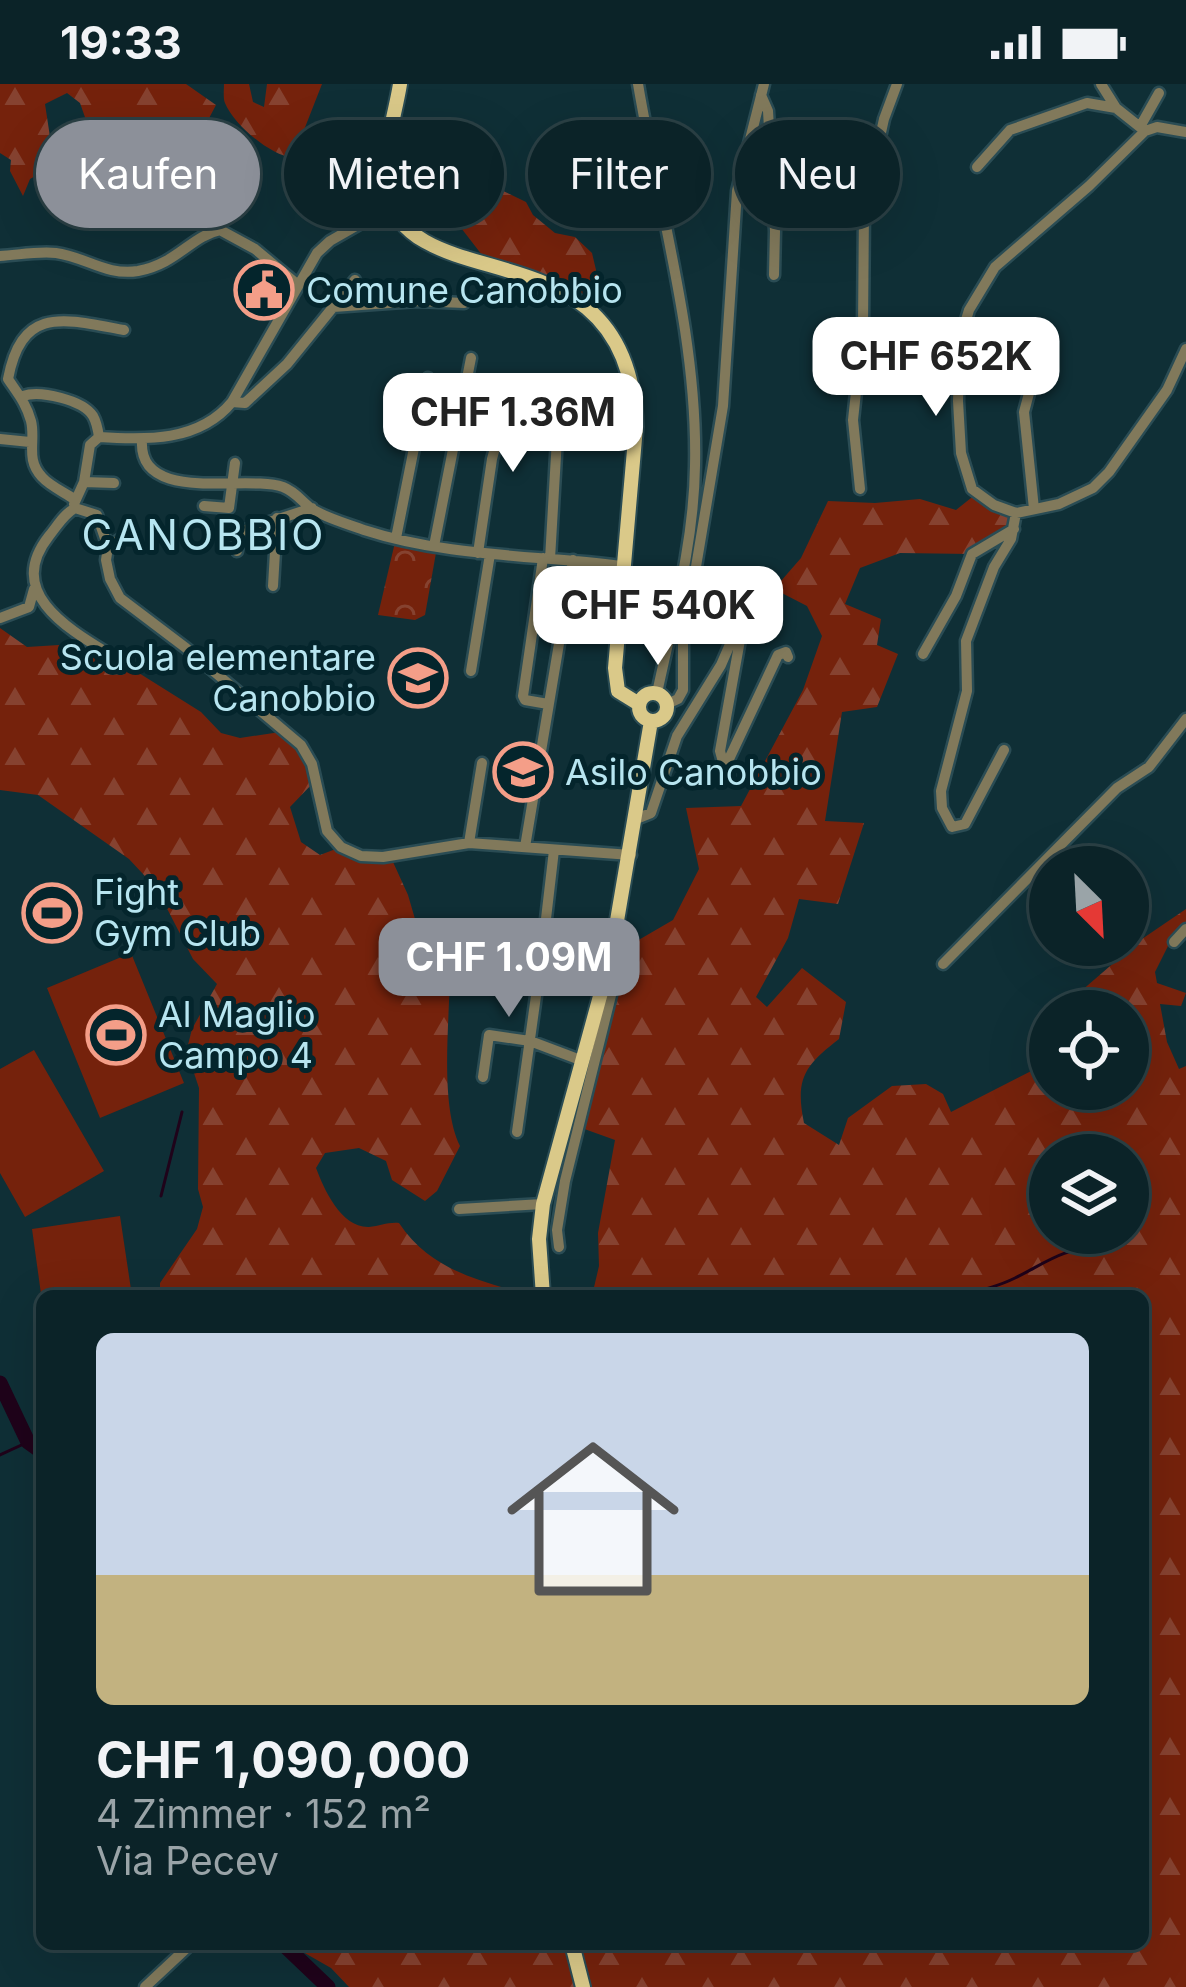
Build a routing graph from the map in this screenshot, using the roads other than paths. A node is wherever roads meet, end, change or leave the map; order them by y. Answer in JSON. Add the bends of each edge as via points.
{"nodes":[{"id":1,"x":400,"y":84,"type":"edge"},
{"id":2,"x":638,"y":84,"type":"edge"},
{"id":3,"x":897,"y":84,"type":"edge"},
{"id":4,"x":1101,"y":84,"type":"edge"},
{"id":5,"x":763,"y":90,"type":"edge"},
{"id":6,"x":1159,"y":92,"type":"dead end"},
{"id":7,"x":1116,"y":108,"type":"junction"},
{"id":8,"x":394,"y":120,"type":"edge"},
{"id":9,"x":1143,"y":128,"type":"junction"},
{"id":10,"x":1186,"y":132,"type":"edge"},
{"id":11,"x":977,"y":167,"type":"dead end"},
{"id":12,"x":353,"y":228,"type":"edge"},
{"id":13,"x":406,"y":228,"type":"edge"},
{"id":14,"x":0,"y":256,"type":"edge"},
{"id":15,"x":774,"y":275,"type":"dead end"},
{"id":16,"x":355,"y":280,"type":"dead end"},
{"id":17,"x":297,"y":284,"type":"junction"},
{"id":18,"x":464,"y":303,"type":"dead end"},
{"id":19,"x":333,"y":307,"type":"junction"},
{"id":20,"x":124,"y":330,"type":"dead end"},
{"id":21,"x":1186,"y":349,"type":"edge"},
{"id":22,"x":471,"y":358,"type":"dead end"},
{"id":23,"x":1036,"y":367,"type":"dead end"},
{"id":24,"x":428,"y":378,"type":"dead end"},
{"id":25,"x":4,"y":379,"type":"edge"},
{"id":26,"x":1186,"y":379,"type":"edge"},
{"id":27,"x":512,"y":388,"type":"dead end"},
{"id":28,"x":1167,"y":390,"type":"junction"},
{"id":29,"x":23,"y":396,"type":"junction"},
{"id":30,"x":232,"y":403,"type":"junction"},
{"id":31,"x":557,"y":422,"type":"dead end"},
{"id":32,"x":99,"y":437,"type":"junction"},
{"id":33,"x":6,"y":439,"type":"edge"},
{"id":34,"x":140,"y":441,"type":"junction"},
{"id":35,"x":30,"y":447,"type":"junction"},
{"id":36,"x":235,"y":463,"type":"dead end"},
{"id":37,"x":84,"y":482,"type":"junction"},
{"id":38,"x":114,"y":483,"type":"dead end"},
{"id":39,"x":233,"y":483,"type":"junction"},
{"id":40,"x":860,"y":489,"type":"dead end"},
{"id":41,"x":74,"y":504,"type":"junction"},
{"id":42,"x":204,"y":506,"type":"dead end"},
{"id":43,"x":312,"y":508,"type":"junction"},
{"id":44,"x":1034,"y":509,"type":"junction"},
{"id":45,"x":1016,"y":513,"type":"junction"},
{"id":46,"x":277,"y":518,"type":"junction"},
{"id":47,"x":1014,"y":529,"type":"junction"},
{"id":48,"x":129,"y":534,"type":"dead end"},
{"id":49,"x":396,"y":538,"type":"junction"},
{"id":50,"x":108,"y":547,"type":"junction"},
{"id":51,"x":434,"y":547,"type":"junction"},
{"id":52,"x":237,"y":551,"type":"dead end"},
{"id":53,"x":484,"y":553,"type":"junction"},
{"id":54,"x":547,"y":559,"type":"junction"},
{"id":55,"x":573,"y":560,"type":"junction"},
{"id":56,"x":622,"y":566,"type":"junction"},
{"id":57,"x":34,"y":584,"type":"junction"},
{"id":58,"x":273,"y":586,"type":"dead end"},
{"id":59,"x":0,"y":617,"type":"edge"},
{"id":60,"x":923,"y":655,"type":"dead end"},
{"id":61,"x":788,"y":657,"type":"dead end"},
{"id":62,"x":122,"y":662,"type":"dead end"},
{"id":63,"x":471,"y":671,"type":"dead end"},
{"id":64,"x":662,"y":699,"type":"junction"},
{"id":65,"x":548,"y":704,"type":"junction"},
{"id":66,"x":639,"y":704,"type":"junction"},
{"id":67,"x":1186,"y":719,"type":"edge"},
{"id":68,"x":651,"y":721,"type":"junction"},
{"id":69,"x":1004,"y":750,"type":"dead end"},
{"id":70,"x":482,"y":763,"type":"dead end"},
{"id":71,"x":636,"y":819,"type":"junction"},
{"id":72,"x":469,"y":843,"type":"junction"},
{"id":73,"x":525,"y":847,"type":"junction"},
{"id":74,"x":554,"y":850,"type":"junction"},
{"id":75,"x":631,"y":855,"type":"junction"},
{"id":76,"x":1186,"y":929,"type":"edge"},
{"id":77,"x":1174,"y":942,"type":"dead end"},
{"id":78,"x":542,"y":953,"type":"junction"},
{"id":79,"x":611,"y":956,"type":"junction"},
{"id":80,"x":446,"y":963,"type":"dead end"},
{"id":81,"x":943,"y":964,"type":"dead end"},
{"id":82,"x":530,"y":1041,"type":"junction"},
{"id":83,"x":583,"y":1061,"type":"junction"},
{"id":84,"x":484,"y":1077,"type":"dead end"},
{"id":85,"x":517,"y":1132,"type":"dead end"},
{"id":86,"x":543,"y":1204,"type":"junction"},
{"id":87,"x":459,"y":1210,"type":"dead end"},
{"id":88,"x":559,"y":1247,"type":"dead end"},
{"id":89,"x":542,"y":1290,"type":"edge"},
{"id":90,"x":185,"y":1950,"type":"edge"},
{"id":91,"x":574,"y":1950,"type":"edge"},
{"id":92,"x":146,"y":1987,"type":"edge"},
{"id":93,"x":584,"y":1987,"type":"edge"}],
"edges":[{"from":1,"to":8,"type":"main road"},
{"from":2,"to":64,"type":"street","via":[[695,435],[690,531]]},
{"from":3,"to":40,"type":"street","via":[[864,209],[853,420]]},
{"from":4,"to":7,"type":"street"},
{"from":5,"to":15,"type":"street"},
{"from":5,"to":64,"type":"street","via":[[737,191],[723,406],[682,690],[678,699]]},
{"from":6,"to":9,"type":"street"},
{"from":7,"to":9,"type":"street"},
{"from":7,"to":11,"type":"street","via":[[1087,103],[1010,130]]},
{"from":9,"to":10,"type":"street"},
{"from":9,"to":45,"type":"street","via":[[991,271],[965,320],[958,400],[965,473],[976,494]]},
{"from":12,"to":17,"type":"street","via":[[324,245]]},
{"from":13,"to":56,"type":"main road","via":[[429,246],[563,291],[611,338],[636,415]]},
{"from":14,"to":17,"type":"street","via":[[57,253],[129,272],[164,264],[220,230]]},
{"from":16,"to":19,"type":"street"},
{"from":17,"to":30,"type":"street"},
{"from":18,"to":19,"type":"street"},
{"from":19,"to":30,"type":"street","via":[[245,403]]},
{"from":20,"to":25,"type":"street","via":[[67,319],[31,329]]},
{"from":21,"to":28,"type":"street"},
{"from":22,"to":51,"type":"street"},
{"from":23,"to":44,"type":"street","via":[[1024,412]]},
{"from":24,"to":49,"type":"street"},
{"from":25,"to":29,"type":"street"},
{"from":26,"to":28,"type":"street"},
{"from":27,"to":53,"type":"street","via":[[492,459]]},
{"from":28,"to":44,"type":"street","via":[[1099,484]]},
{"from":29,"to":32,"type":"street","via":[[36,392],[84,407]]},
{"from":29,"to":35,"type":"street"},
{"from":30,"to":34,"type":"street","via":[[205,426]]},
{"from":31,"to":54,"type":"street"},
{"from":32,"to":34,"type":"street"},
{"from":32,"to":37,"type":"street","via":[[90,445]]},
{"from":33,"to":35,"type":"street"},
{"from":34,"to":39,"type":"street","via":[[160,478]]},
{"from":35,"to":41,"type":"street","via":[[40,476]]},
{"from":36,"to":39,"type":"street"},
{"from":37,"to":38,"type":"street"},
{"from":37,"to":41,"type":"street"},
{"from":39,"to":42,"type":"street","via":[[229,508]]},
{"from":39,"to":43,"type":"street","via":[[284,488]]},
{"from":41,"to":50,"type":"street","via":[[97,514]]},
{"from":41,"to":57,"type":"street","via":[[41,547]]},
{"from":43,"to":46,"type":"street"},
{"from":43,"to":49,"type":"street"},
{"from":44,"to":45,"type":"street"},
{"from":45,"to":47,"type":"street"},
{"from":46,"to":52,"type":"street","via":[[239,532]]},
{"from":46,"to":58,"type":"street"},
{"from":47,"to":60,"type":"street","via":[[973,554]]},
{"from":47,"to":69,"type":"street","via":[[965,641],[967,691],[941,791],[950,826],[965,824]]},
{"from":48,"to":50,"type":"street"},
{"from":49,"to":51,"type":"street"},
{"from":50,"to":72,"type":"street","via":[[110,579],[124,603],[301,745],[327,831],[341,847],[383,857]]},
{"from":51,"to":53,"type":"street"},
{"from":53,"to":54,"type":"street"},
{"from":53,"to":63,"type":"street"},
{"from":54,"to":55,"type":"street"},
{"from":54,"to":65,"type":"street","via":[[523,698]]},
{"from":55,"to":56,"type":"street"},
{"from":55,"to":65,"type":"street"},
{"from":56,"to":66,"type":"main road","via":[[616,684]]},
{"from":57,"to":59,"type":"street","via":[[32,605]]},
{"from":57,"to":62,"type":"street","via":[[55,618]]},
{"from":61,"to":71,"type":"street","via":[[778,656],[723,762],[740,640],[734,635],[677,736],[650,813]]},
{"from":64,"to":66,"type":"main road","via":[[646,694]]},
{"from":64,"to":68,"type":"main road","via":[[663,717]]},
{"from":65,"to":73,"type":"street"},
{"from":66,"to":68,"type":"main road"},
{"from":67,"to":81,"type":"street","via":[[1149,767],[1118,788]]},
{"from":68,"to":71,"type":"main road"},
{"from":70,"to":72,"type":"street"},
{"from":71,"to":75,"type":"main road"},
{"from":72,"to":73,"type":"street"},
{"from":73,"to":74,"type":"street"},
{"from":74,"to":75,"type":"street"},
{"from":74,"to":78,"type":"street"},
{"from":75,"to":79,"type":"main road"},
{"from":76,"to":77,"type":"street"},
{"from":78,"to":80,"type":"street","via":[[481,947]]},
{"from":78,"to":82,"type":"street"},
{"from":79,"to":83,"type":"main road"},
{"from":79,"to":88,"type":"street","via":[[618,968],[565,1180]]},
{"from":82,"to":83,"type":"street"},
{"from":82,"to":84,"type":"street","via":[[489,1035]]},
{"from":82,"to":85,"type":"street"},
{"from":83,"to":86,"type":"main road"},
{"from":86,"to":87,"type":"street"},
{"from":86,"to":89,"type":"main road"},
{"from":90,"to":92,"type":"street"},
{"from":91,"to":93,"type":"main road"}]}
